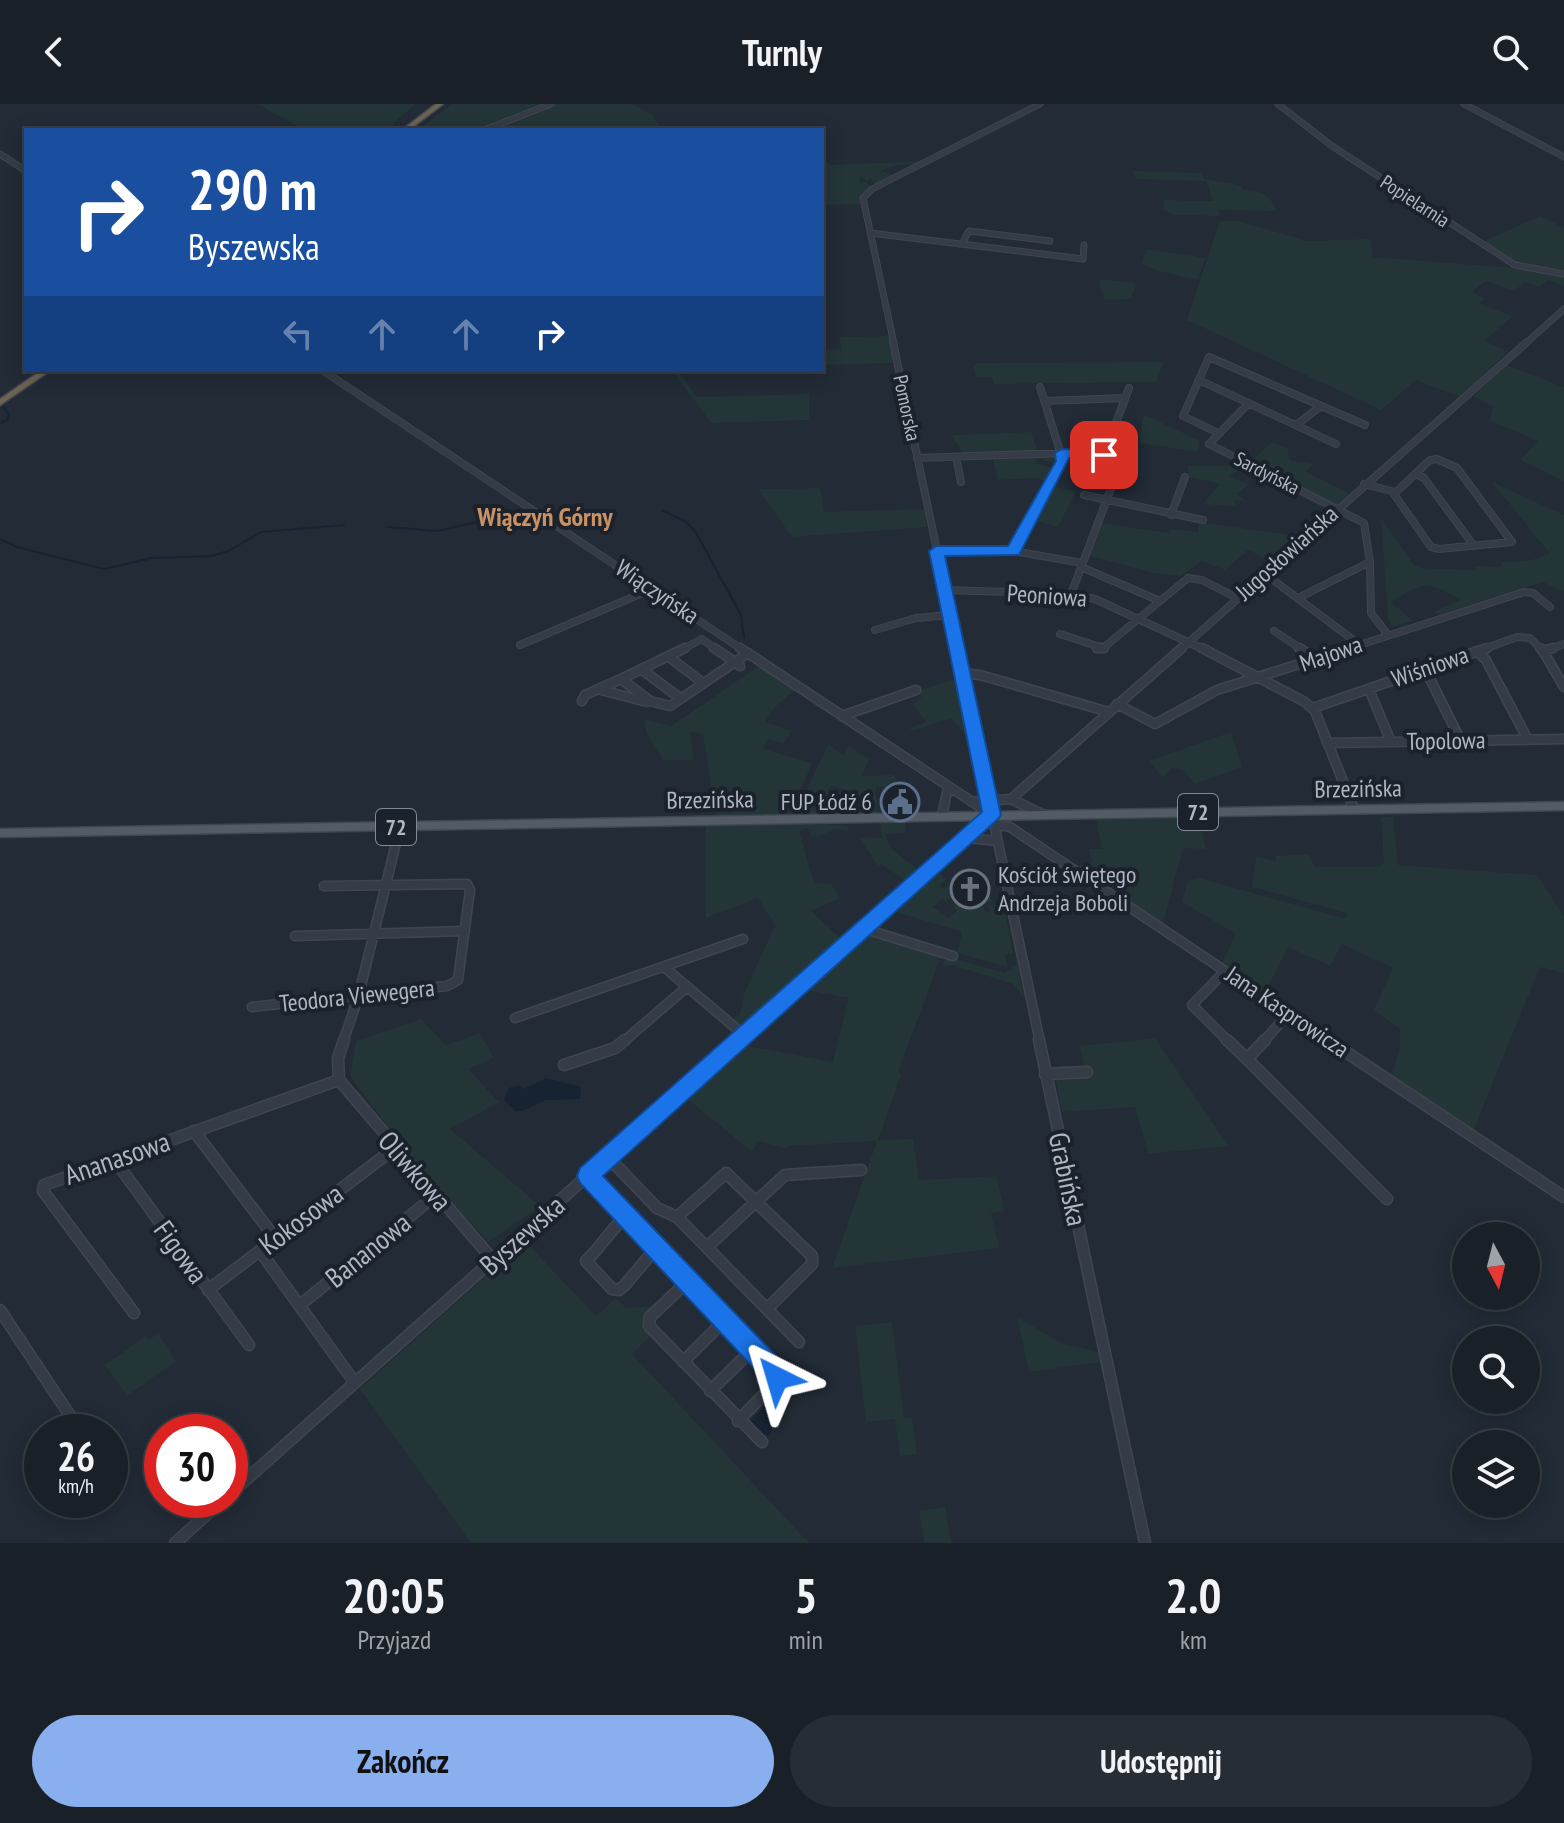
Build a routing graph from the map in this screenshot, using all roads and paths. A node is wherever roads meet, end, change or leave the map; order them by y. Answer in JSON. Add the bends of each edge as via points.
{"nodes":[{"id":1,"x":440,"y":104,"type":"edge"},
{"id":2,"x":449,"y":104,"type":"edge"},
{"id":3,"x":551,"y":104,"type":"edge"},
{"id":4,"x":1040,"y":104,"type":"edge"},
{"id":5,"x":1278,"y":104,"type":"edge"},
{"id":6,"x":1464,"y":104,"type":"edge"},
{"id":7,"x":416,"y":126,"type":"edge"},
{"id":8,"x":489,"y":128,"type":"edge"},
{"id":9,"x":0,"y":154,"type":"edge"},
{"id":10,"x":1564,"y":157,"type":"edge"},
{"id":11,"x":24,"y":170,"type":"edge"},
{"id":12,"x":870,"y":233,"type":"junction"},
{"id":13,"x":1032,"y":238,"type":"junction"},
{"id":14,"x":1050,"y":241,"type":"dead end"},
{"id":15,"x":962,"y":244,"type":"junction"},
{"id":16,"x":1084,"y":245,"type":"dead end"},
{"id":17,"x":1029,"y":252,"type":"junction"},
{"id":18,"x":1564,"y":274,"type":"edge"},
{"id":19,"x":1564,"y":309,"type":"edge"},
{"id":20,"x":32,"y":372,"type":"edge"},
{"id":21,"x":44,"y":372,"type":"edge"},
{"id":22,"x":325,"y":372,"type":"edge"},
{"id":23,"x":1199,"y":380,"type":"junction"},
{"id":24,"x":1040,"y":387,"type":"dead end"},
{"id":25,"x":1129,"y":388,"type":"dead end"},
{"id":26,"x":0,"y":394,"type":"edge"},
{"id":27,"x":1125,"y":398,"type":"junction"},
{"id":28,"x":1045,"y":401,"type":"junction"},
{"id":29,"x":0,"y":403,"type":"edge"},
{"id":30,"x":1249,"y":403,"type":"junction"},
{"id":31,"x":1321,"y":406,"type":"junction"},
{"id":32,"x":1296,"y":425,"type":"junction"},
{"id":33,"x":1365,"y":425,"type":"dead end"},
{"id":34,"x":1218,"y":433,"type":"junction"},
{"id":35,"x":1336,"y":444,"type":"dead end"},
{"id":36,"x":1062,"y":453,"type":"junction"},
{"id":37,"x":1104,"y":455,"type":"junction"},
{"id":38,"x":956,"y":457,"type":"junction"},
{"id":39,"x":917,"y":458,"type":"junction"},
{"id":40,"x":1415,"y":474,"type":"junction"},
{"id":41,"x":1185,"y":477,"type":"dead end"},
{"id":42,"x":961,"y":482,"type":"dead end"},
{"id":43,"x":1364,"y":484,"type":"junction"},
{"id":44,"x":1394,"y":494,"type":"junction"},
{"id":45,"x":1084,"y":495,"type":"dead end"},
{"id":46,"x":1106,"y":500,"type":"junction"},
{"id":47,"x":1338,"y":509,"type":"junction"},
{"id":48,"x":1171,"y":515,"type":"junction"},
{"id":49,"x":1203,"y":520,"type":"dead end"},
{"id":50,"x":1474,"y":546,"type":"junction"},
{"id":51,"x":936,"y":551,"type":"junction"},
{"id":52,"x":1013,"y":551,"type":"junction"},
{"id":53,"x":1370,"y":562,"type":"junction"},
{"id":54,"x":1081,"y":565,"type":"junction"},
{"id":55,"x":1265,"y":574,"type":"junction"},
{"id":56,"x":652,"y":589,"type":"junction"},
{"id":57,"x":944,"y":590,"type":"junction"},
{"id":58,"x":1071,"y":594,"type":"junction"},
{"id":59,"x":1237,"y":598,"type":"junction"},
{"id":60,"x":1298,"y":598,"type":"junction"},
{"id":61,"x":1160,"y":601,"type":"junction"},
{"id":62,"x":1550,"y":607,"type":"dead end"},
{"id":63,"x":950,"y":615,"type":"junction"},
{"id":64,"x":1141,"y":618,"type":"junction"},
{"id":65,"x":875,"y":630,"type":"dead end"},
{"id":66,"x":1274,"y":631,"type":"dead end"},
{"id":67,"x":1060,"y":634,"type":"dead end"},
{"id":68,"x":1388,"y":635,"type":"junction"},
{"id":69,"x":1188,"y":641,"type":"junction"},
{"id":70,"x":1564,"y":644,"type":"edge"},
{"id":71,"x":520,"y":645,"type":"dead end"},
{"id":72,"x":1360,"y":645,"type":"junction"},
{"id":73,"x":1477,"y":651,"type":"junction"},
{"id":74,"x":1543,"y":651,"type":"junction"},
{"id":75,"x":748,"y":653,"type":"junction"},
{"id":76,"x":669,"y":657,"type":"junction"},
{"id":77,"x":1317,"y":659,"type":"junction"},
{"id":78,"x":737,"y":664,"type":"junction"},
{"id":79,"x":641,"y":669,"type":"junction"},
{"id":80,"x":1425,"y":669,"type":"junction"},
{"id":81,"x":962,"y":673,"type":"junction"},
{"id":82,"x":1260,"y":678,"type":"junction"},
{"id":83,"x":621,"y":679,"type":"junction"},
{"id":84,"x":703,"y":683,"type":"junction"},
{"id":85,"x":1564,"y":687,"type":"edge"},
{"id":86,"x":1369,"y":689,"type":"junction"},
{"id":87,"x":601,"y":690,"type":"junction"},
{"id":88,"x":916,"y":690,"type":"dead end"},
{"id":89,"x":680,"y":698,"type":"junction"},
{"id":90,"x":582,"y":701,"type":"dead end"},
{"id":91,"x":652,"y":703,"type":"junction"},
{"id":92,"x":1117,"y":704,"type":"junction"},
{"id":93,"x":1313,"y":708,"type":"junction"},
{"id":94,"x":1109,"y":712,"type":"junction"},
{"id":95,"x":842,"y":716,"type":"junction"},
{"id":96,"x":1564,"y":739,"type":"edge"},
{"id":97,"x":1528,"y":740,"type":"junction"},
{"id":98,"x":1461,"y":741,"type":"junction"},
{"id":99,"x":1391,"y":742,"type":"junction"},
{"id":100,"x":1327,"y":743,"type":"junction"},
{"id":101,"x":948,"y":787,"type":"junction"},
{"id":102,"x":1011,"y":799,"type":"junction"},
{"id":103,"x":989,"y":801,"type":"junction"},
{"id":104,"x":972,"y":802,"type":"junction"},
{"id":105,"x":1564,"y":806,"type":"edge"},
{"id":106,"x":1354,"y":809,"type":"junction"},
{"id":107,"x":1012,"y":814,"type":"junction"},
{"id":108,"x":1042,"y":814,"type":"junction"},
{"id":109,"x":942,"y":816,"type":"junction"},
{"id":110,"x":993,"y":819,"type":"junction"},
{"id":111,"x":400,"y":827,"type":"junction"},
{"id":112,"x":1010,"y":827,"type":"junction"},
{"id":113,"x":0,"y":833,"type":"edge"},
{"id":114,"x":967,"y":838,"type":"junction"},
{"id":115,"x":997,"y":841,"type":"junction"},
{"id":116,"x":385,"y":884,"type":"junction"},
{"id":117,"x":324,"y":886,"type":"dead end"},
{"id":118,"x":865,"y":929,"type":"junction"},
{"id":119,"x":465,"y":931,"type":"junction"},
{"id":120,"x":373,"y":933,"type":"junction"},
{"id":121,"x":295,"y":936,"type":"dead end"},
{"id":122,"x":743,"y":939,"type":"dead end"},
{"id":123,"x":953,"y":956,"type":"dead end"},
{"id":124,"x":664,"y":967,"type":"junction"},
{"id":125,"x":1225,"y":971,"type":"junction"},
{"id":126,"x":687,"y":987,"type":"junction"},
{"id":127,"x":358,"y":998,"type":"junction"},
{"id":128,"x":252,"y":1007,"type":"dead end"},
{"id":129,"x":1288,"y":1014,"type":"junction"},
{"id":130,"x":515,"y":1018,"type":"dead end"},
{"id":131,"x":745,"y":1036,"type":"junction"},
{"id":132,"x":1247,"y":1059,"type":"junction"},
{"id":133,"x":564,"y":1065,"type":"dead end"},
{"id":134,"x":1087,"y":1072,"type":"dead end"},
{"id":135,"x":1045,"y":1074,"type":"junction"},
{"id":136,"x":339,"y":1080,"type":"junction"},
{"id":137,"x":194,"y":1131,"type":"junction"},
{"id":138,"x":395,"y":1148,"type":"junction"},
{"id":139,"x":608,"y":1157,"type":"junction"},
{"id":140,"x":114,"y":1159,"type":"junction"},
{"id":141,"x":861,"y":1170,"type":"dead end"},
{"id":142,"x":588,"y":1176,"type":"junction"},
{"id":143,"x":436,"y":1195,"type":"junction"},
{"id":144,"x":1564,"y":1197,"type":"edge"},
{"id":145,"x":1387,"y":1199,"type":"dead end"},
{"id":146,"x":755,"y":1201,"type":"junction"},
{"id":147,"x":626,"y":1216,"type":"junction"},
{"id":148,"x":677,"y":1217,"type":"junction"},
{"id":149,"x":275,"y":1238,"type":"junction"},
{"id":150,"x":707,"y":1247,"type":"junction"},
{"id":151,"x":656,"y":1248,"type":"junction"},
{"id":152,"x":260,"y":1251,"type":"junction"},
{"id":153,"x":493,"y":1260,"type":"junction"},
{"id":154,"x":688,"y":1281,"type":"junction"},
{"id":155,"x":208,"y":1290,"type":"junction"},
{"id":156,"x":300,"y":1305,"type":"junction"},
{"id":157,"x":767,"y":1309,"type":"junction"},
{"id":158,"x":0,"y":1310,"type":"edge"},
{"id":159,"x":134,"y":1313,"type":"dead end"},
{"id":160,"x":725,"y":1320,"type":"junction"},
{"id":161,"x":799,"y":1342,"type":"dead end"},
{"id":162,"x":249,"y":1345,"type":"dead end"},
{"id":163,"x":753,"y":1349,"type":"junction"},
{"id":164,"x":683,"y":1362,"type":"junction"},
{"id":165,"x":355,"y":1383,"type":"junction"},
{"id":166,"x":710,"y":1391,"type":"junction"},
{"id":167,"x":69,"y":1414,"type":"edge"},
{"id":168,"x":738,"y":1421,"type":"junction"},
{"id":169,"x":762,"y":1442,"type":"dead end"},
{"id":170,"x":248,"y":1478,"type":"edge"},
{"id":171,"x":203,"y":1518,"type":"edge"},
{"id":172,"x":175,"y":1543,"type":"edge"},
{"id":173,"x":1145,"y":1543,"type":"edge"}],
"edges":[{"from":1,"to":7,"type":"highway"},
{"from":2,"to":7,"type":"highway"},
{"from":3,"to":8,"type":"street"},
{"from":4,"to":12,"type":"street","name":"Pomorska","via":[[867,192],[863,198]]},
{"from":5,"to":18,"type":"street","name":"Popielarnia","via":[[1332,146],[1515,265]]},
{"from":6,"to":10,"type":"street"},
{"from":9,"to":11,"type":"street"},
{"from":12,"to":15,"type":"street"},
{"from":12,"to":39,"type":"street","name":"Pomorska"},
{"from":13,"to":14,"type":"street"},
{"from":13,"to":15,"type":"street","via":[[969,231]]},
{"from":13,"to":17,"type":"street"},
{"from":15,"to":17,"type":"street"},
{"from":16,"to":17,"type":"street","via":[[1083,259]]},
{"from":19,"to":43,"type":"street","name":"Jugosłowiańska"},
{"from":20,"to":26,"type":"highway"},
{"from":21,"to":29,"type":"highway"},
{"from":22,"to":56,"type":"street","name":"Wiączyńska"},
{"from":23,"to":30,"type":"street"},
{"from":23,"to":31,"type":"street","name":"Sardyńska","via":[[1206,358],[1213,358]]},
{"from":23,"to":34,"type":"street","name":"Sardyńska","via":[[1183,416]]},
{"from":24,"to":28,"type":"street"},
{"from":25,"to":27,"type":"street"},
{"from":27,"to":28,"type":"street"},
{"from":27,"to":37,"type":"street"},
{"from":28,"to":36,"type":"street"},
{"from":30,"to":32,"type":"street"},
{"from":30,"to":34,"type":"street","name":"Sardyńska"},
{"from":31,"to":32,"type":"street"},
{"from":31,"to":33,"type":"street","name":"Sardyńska"},
{"from":32,"to":35,"type":"street"},
{"from":34,"to":47,"type":"street","name":"Sardyńska","via":[[1210,444]]},
{"from":36,"to":37,"type":"street"},
{"from":36,"to":38,"type":"street"},
{"from":36,"to":52,"type":"street","via":[[1063,461]]},
{"from":37,"to":46,"type":"street","via":[[1123,457]]},
{"from":38,"to":39,"type":"street"},
{"from":38,"to":42,"type":"street"},
{"from":39,"to":51,"type":"street","name":"Pomorska"},
{"from":40,"to":44,"type":"street"},
{"from":40,"to":50,"type":"street"},
{"from":40,"to":50,"type":"street","via":[[1432,459],[1456,468],[1513,541]]},
{"from":41,"to":48,"type":"street"},
{"from":43,"to":44,"type":"street"},
{"from":43,"to":47,"type":"street","name":"Jugosłowiańska"},
{"from":44,"to":50,"type":"street","via":[[1431,547]]},
{"from":45,"to":46,"type":"street"},
{"from":46,"to":48,"type":"street"},
{"from":46,"to":54,"type":"street"},
{"from":47,"to":53,"type":"street","via":[[1366,525]]},
{"from":47,"to":55,"type":"street","name":"Jugosłowiańska"},
{"from":48,"to":49,"type":"street"},
{"from":51,"to":52,"type":"street"},
{"from":51,"to":57,"type":"street","name":"Pomorska"},
{"from":52,"to":54,"type":"street"},
{"from":53,"to":60,"type":"street"},
{"from":53,"to":68,"type":"street","via":[[1371,613]]},
{"from":54,"to":58,"type":"street"},
{"from":54,"to":61,"type":"street"},
{"from":55,"to":59,"type":"street","name":"Jugosłowiańska"},
{"from":55,"to":60,"type":"street"},
{"from":56,"to":71,"type":"street"},
{"from":56,"to":75,"type":"street","name":"Wiączyńska"},
{"from":57,"to":58,"type":"street","name":"Peoniowa"},
{"from":57,"to":63,"type":"street","name":"Pomorska"},
{"from":58,"to":64,"type":"street","name":"Peoniowa"},
{"from":59,"to":61,"type":"street","via":[[1192,577]]},
{"from":59,"to":69,"type":"street","name":"Jugosłowiańska"},
{"from":60,"to":72,"type":"street"},
{"from":61,"to":64,"type":"street"},
{"from":62,"to":68,"type":"street","name":"Majowa","via":[[1524,592]]},
{"from":63,"to":65,"type":"street"},
{"from":63,"to":81,"type":"street","name":"Pomorska"},
{"from":64,"to":67,"type":"street","via":[[1101,648]]},
{"from":64,"to":69,"type":"street","name":"Peoniowa"},
{"from":66,"to":77,"type":"street"},
{"from":68,"to":72,"type":"street","name":"Majowa"},
{"from":69,"to":82,"type":"street","name":"Peoniowa"},
{"from":69,"to":92,"type":"street","name":"Jugosłowiańska"},
{"from":70,"to":74,"type":"street"},
{"from":72,"to":77,"type":"street","name":"Majowa"},
{"from":73,"to":74,"type":"street","name":"Wiśniowa","via":[[1520,637],[1530,638]]},
{"from":73,"to":80,"type":"street","name":"Wiśniowa"},
{"from":73,"to":97,"type":"street"},
{"from":74,"to":85,"type":"street"},
{"from":75,"to":78,"type":"street"},
{"from":75,"to":95,"type":"street","name":"Wiączyńska"},
{"from":76,"to":78,"type":"street","via":[[702,639]]},
{"from":76,"to":79,"type":"street"},
{"from":76,"to":84,"type":"street"},
{"from":77,"to":82,"type":"street","name":"Majowa"},
{"from":78,"to":84,"type":"street"},
{"from":79,"to":83,"type":"street"},
{"from":79,"to":89,"type":"street"},
{"from":80,"to":86,"type":"street","name":"Wiśniowa"},
{"from":80,"to":98,"type":"street"},
{"from":81,"to":94,"type":"street"},
{"from":81,"to":103,"type":"street","name":"Pomorska"},
{"from":82,"to":92,"type":"street","name":"Majowa","via":[[1217,690],[1155,724]]},
{"from":82,"to":93,"type":"street","name":"Peoniowa"},
{"from":83,"to":87,"type":"street"},
{"from":83,"to":91,"type":"street"},
{"from":84,"to":89,"type":"street"},
{"from":86,"to":93,"type":"street","name":"Wiśniowa"},
{"from":86,"to":99,"type":"street"},
{"from":87,"to":90,"type":"street"},
{"from":87,"to":91,"type":"street"},
{"from":88,"to":95,"type":"street"},
{"from":89,"to":91,"type":"street","via":[[666,707]]},
{"from":92,"to":94,"type":"street","name":"Jugosłowiańska"},
{"from":93,"to":100,"type":"street"},
{"from":94,"to":102,"type":"street","name":"Jugosłowiańska"},
{"from":95,"to":101,"type":"street","name":"Wiączyńska"},
{"from":96,"to":97,"type":"street","name":"Topolowa"},
{"from":97,"to":98,"type":"street","name":"Topolowa"},
{"from":98,"to":99,"type":"street","name":"Topolowa"},
{"from":99,"to":100,"type":"street","name":"Topolowa"},
{"from":100,"to":106,"type":"street"},
{"from":101,"to":104,"type":"street","name":"Wiączyńska"},
{"from":101,"to":109,"type":"street"},
{"from":102,"to":103,"type":"street"},
{"from":102,"to":108,"type":"street"},
{"from":103,"to":104,"type":"street"},
{"from":103,"to":110,"type":"street","name":"Pomorska"},
{"from":104,"to":110,"type":"street","name":"Wiączyńska"},
{"from":105,"to":106,"type":"main road","name":"Brzezińska","number":"72"},
{"from":106,"to":108,"type":"main road","name":"Brzezińska","number":"72"},
{"from":107,"to":108,"type":"main road","name":"Brzezińska","number":"72"},
{"from":107,"to":110,"type":"main road","name":"Brzezińska","number":"72"},
{"from":107,"to":112,"type":"street"},
{"from":109,"to":110,"type":"main road","name":"Brzezińska","number":"72"},
{"from":109,"to":111,"type":"main road","name":"Brzezińska","number":"72"},
{"from":110,"to":112,"type":"street"},
{"from":110,"to":114,"type":"street","name":"Byszewska"},
{"from":110,"to":115,"type":"street","name":"Grabińska"},
{"from":111,"to":113,"type":"main road","name":"Brzezińska","number":"72"},
{"from":111,"to":116,"type":"street"},
{"from":112,"to":125,"type":"street","name":"Jana Kasprowicza"},
{"from":114,"to":115,"type":"street"},
{"from":114,"to":118,"type":"street","name":"Byszewska"},
{"from":115,"to":135,"type":"street","name":"Grabińska"},
{"from":116,"to":117,"type":"street"},
{"from":116,"to":119,"type":"street","name":"Teodora Viewegera","via":[[467,884]]},
{"from":116,"to":120,"type":"street"},
{"from":118,"to":123,"type":"street"},
{"from":118,"to":131,"type":"street","name":"Byszewska"},
{"from":119,"to":120,"type":"street"},
{"from":119,"to":127,"type":"street","name":"Teodora Viewegera","via":[[459,977],[453,984]]},
{"from":120,"to":121,"type":"street"},
{"from":120,"to":127,"type":"street"},
{"from":122,"to":124,"type":"street"},
{"from":124,"to":126,"type":"street"},
{"from":124,"to":130,"type":"street"},
{"from":125,"to":129,"type":"street","name":"Jana Kasprowicza"},
{"from":125,"to":132,"type":"street","via":[[1192,1005]]},
{"from":126,"to":131,"type":"street"},
{"from":126,"to":133,"type":"street","via":[[615,1048]]},
{"from":127,"to":128,"type":"street","name":"Teodora Viewegera"},
{"from":127,"to":136,"type":"street","via":[[338,1058]]},
{"from":129,"to":132,"type":"street"},
{"from":129,"to":144,"type":"street","name":"Jana Kasprowicza"},
{"from":131,"to":139,"type":"street","name":"Byszewska"},
{"from":132,"to":145,"type":"street"},
{"from":134,"to":135,"type":"street"},
{"from":135,"to":173,"type":"street","name":"Grabińska"},
{"from":136,"to":137,"type":"street","name":"Ananasowa"},
{"from":136,"to":138,"type":"street","name":"Oliwkowa"},
{"from":137,"to":140,"type":"street","name":"Ananasowa"},
{"from":137,"to":149,"type":"street"},
{"from":138,"to":143,"type":"street","name":"Oliwkowa"},
{"from":138,"to":149,"type":"street","name":"Kokosowa"},
{"from":139,"to":142,"type":"street","name":"Byszewska"},
{"from":139,"to":148,"type":"street","via":[[657,1208]]},
{"from":140,"to":155,"type":"street","name":"Figowa"},
{"from":140,"to":159,"type":"street","name":"Ananasowa","via":[[49,1181],[43,1191]]},
{"from":141,"to":146,"type":"street","via":[[785,1175]]},
{"from":142,"to":147,"type":"street"},
{"from":142,"to":153,"type":"street","name":"Byszewska"},
{"from":143,"to":153,"type":"street","name":"Oliwkowa"},
{"from":143,"to":156,"type":"street","name":"Bananowa"},
{"from":146,"to":148,"type":"street","via":[[726,1173]]},
{"from":146,"to":150,"type":"street"},
{"from":146,"to":157,"type":"street","via":[[813,1260]]},
{"from":147,"to":151,"type":"street"},
{"from":147,"to":151,"type":"street","via":[[586,1261],[612,1289],[634,1277]]},
{"from":148,"to":150,"type":"street"},
{"from":149,"to":152,"type":"street","name":"Kokosowa"},
{"from":150,"to":157,"type":"street"},
{"from":151,"to":154,"type":"street"},
{"from":152,"to":155,"type":"street","name":"Kokosowa"},
{"from":152,"to":156,"type":"street"},
{"from":153,"to":165,"type":"street","name":"Byszewska"},
{"from":154,"to":160,"type":"street"},
{"from":154,"to":164,"type":"street","via":[[648,1323]]},
{"from":155,"to":162,"type":"street","name":"Figowa"},
{"from":156,"to":165,"type":"street"},
{"from":157,"to":161,"type":"street"},
{"from":158,"to":167,"type":"street"},
{"from":160,"to":163,"type":"street"},
{"from":160,"to":164,"type":"street"},
{"from":163,"to":166,"type":"street"},
{"from":163,"to":168,"type":"street","via":[[777,1378]]},
{"from":164,"to":166,"type":"street"},
{"from":165,"to":170,"type":"street","name":"Byszewska"},
{"from":166,"to":168,"type":"street"},
{"from":168,"to":169,"type":"street"},
{"from":171,"to":172,"type":"street"}]}
